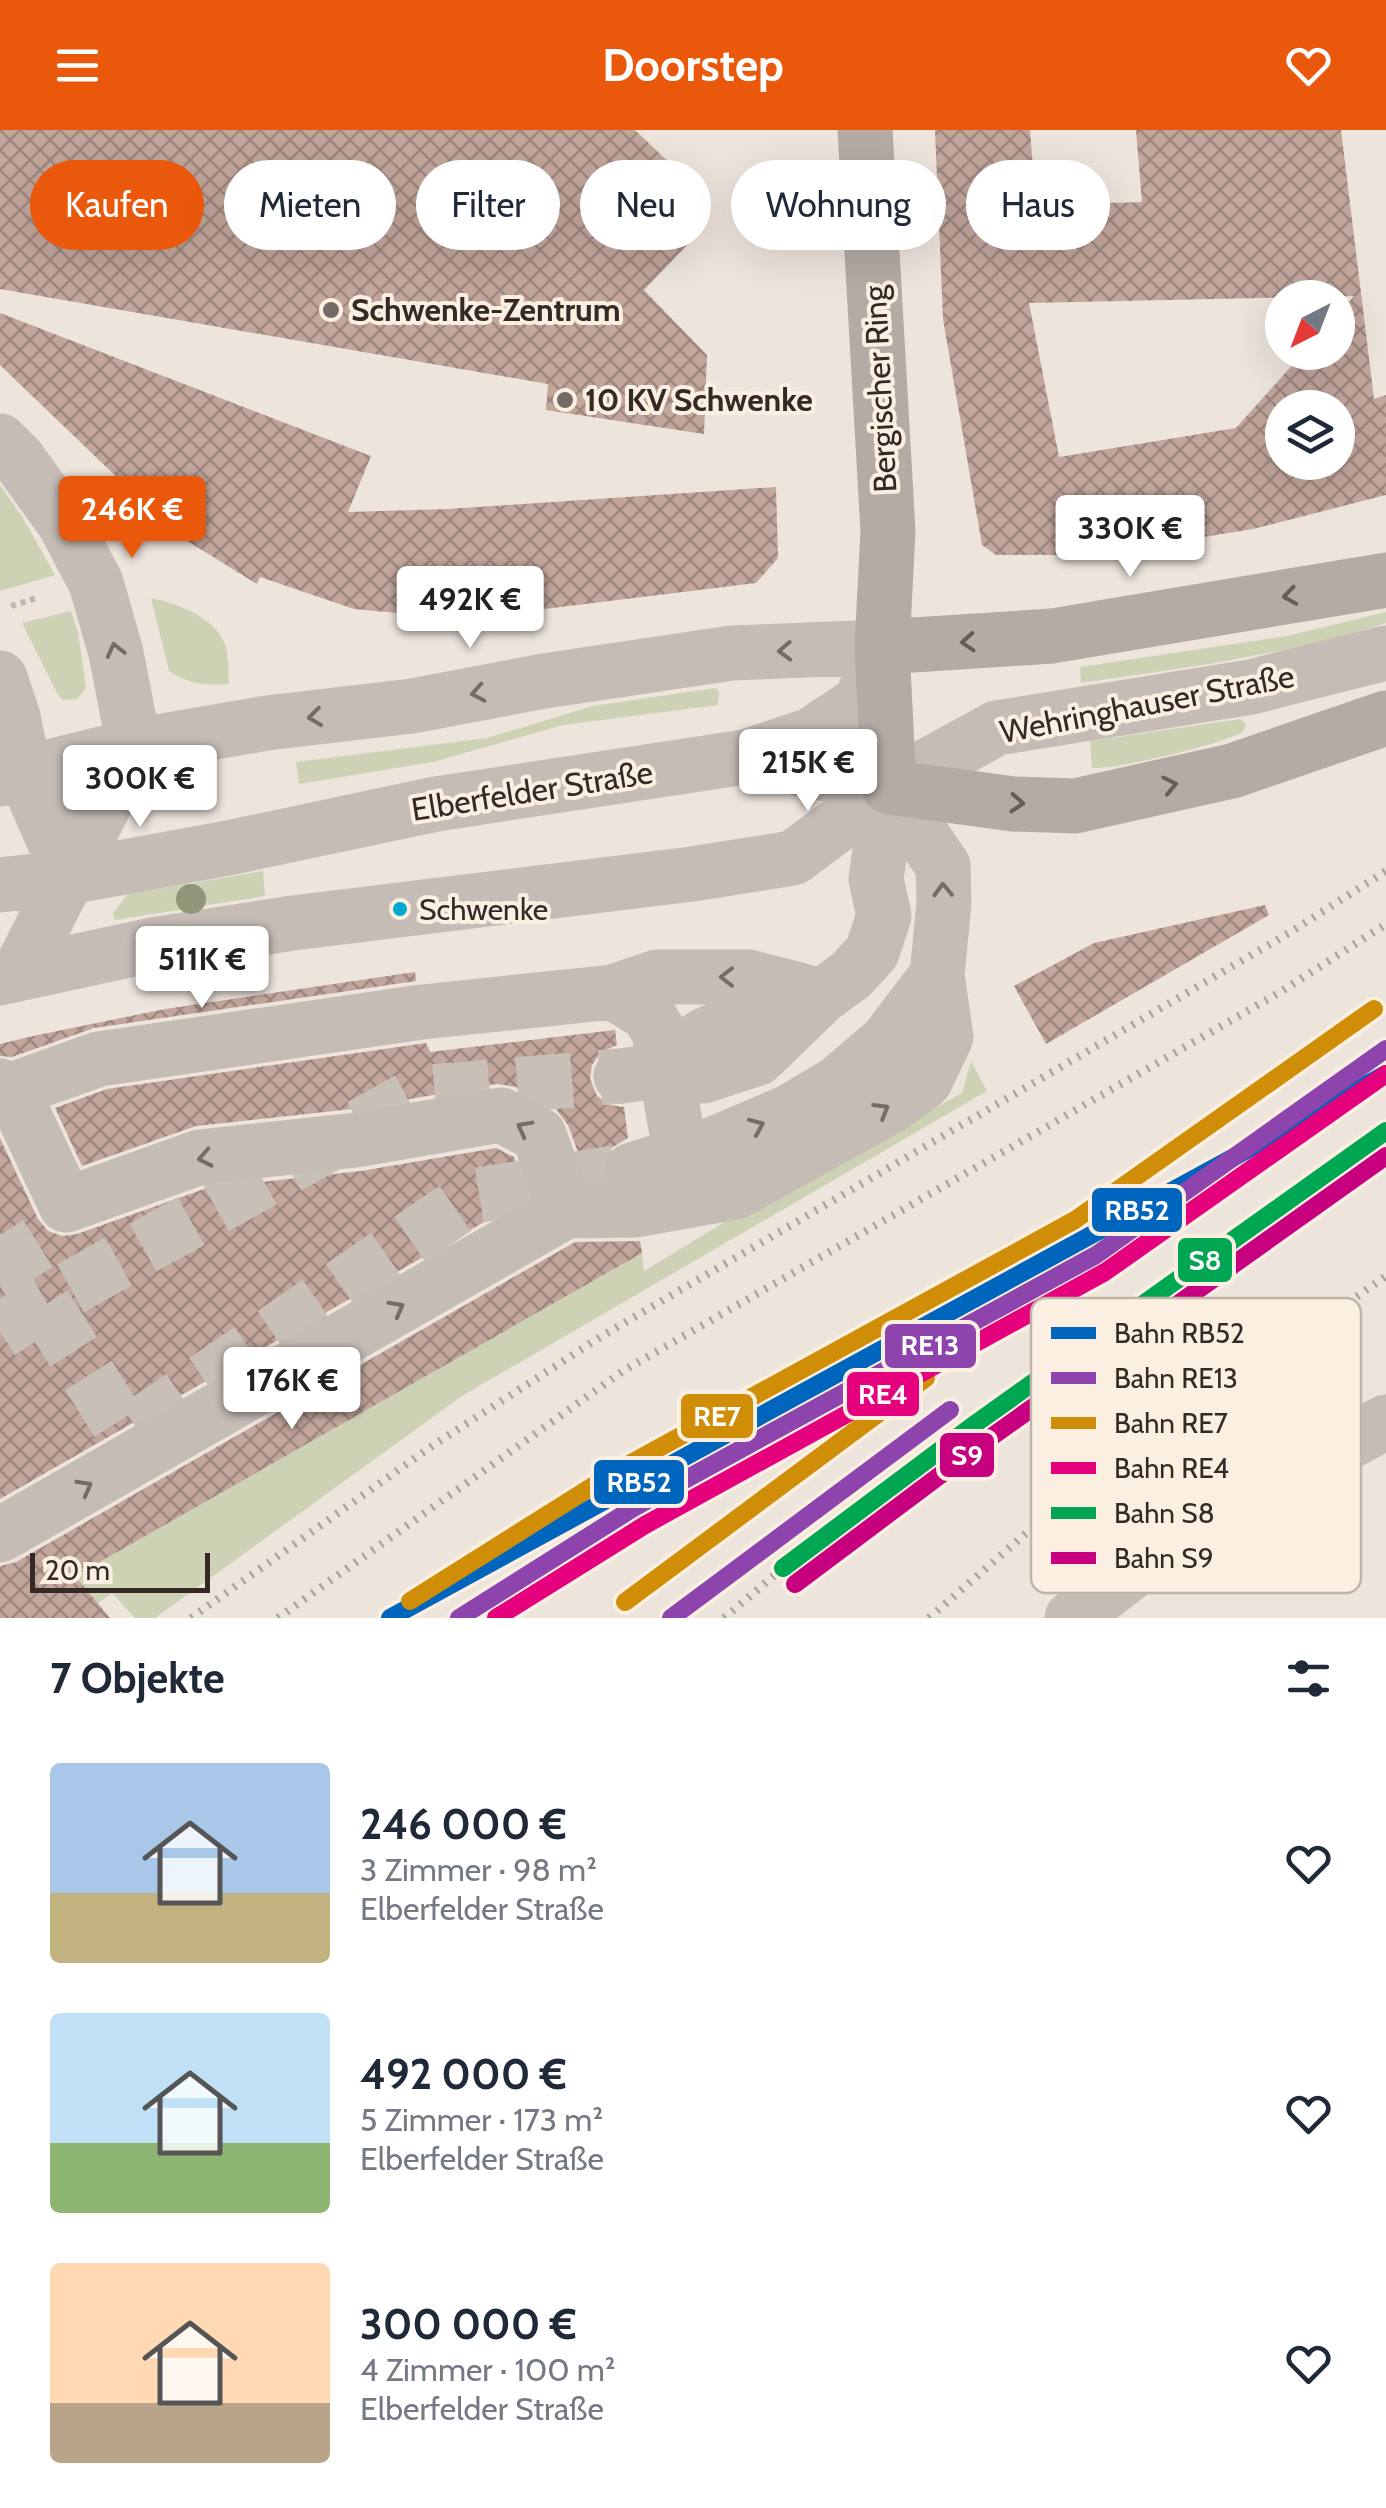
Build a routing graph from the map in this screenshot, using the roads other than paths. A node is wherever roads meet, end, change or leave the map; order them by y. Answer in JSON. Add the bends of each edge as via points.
{"nodes":[{"id":1,"x":865,"y":130,"type":"edge"},
{"id":2,"x":0,"y":441,"type":"edge"},
{"id":3,"x":1386,"y":580,"type":"edge"},
{"id":4,"x":882,"y":647,"type":"junction"},
{"id":5,"x":1386,"y":653,"type":"edge"},
{"id":6,"x":0,"y":678,"type":"edge"},
{"id":7,"x":1386,"y":718,"type":"edge"},
{"id":8,"x":134,"y":746,"type":"junction"},
{"id":9,"x":745,"y":758,"type":"junction"},
{"id":10,"x":12,"y":776,"type":"edge"},
{"id":11,"x":889,"y":787,"type":"junction"},
{"id":12,"x":70,"y":876,"type":"junction"},
{"id":13,"x":0,"y":886,"type":"edge"},
{"id":14,"x":10,"y":975,"type":"edge"},
{"id":15,"x":937,"y":975,"type":"junction"},
{"id":16,"x":613,"y":992,"type":"junction"},
{"id":17,"x":803,"y":1014,"type":"junction"},
{"id":18,"x":642,"y":1073,"type":"junction"},
{"id":19,"x":6,"y":1088,"type":"edge"},
{"id":20,"x":650,"y":1179,"type":"junction"},
{"id":21,"x":566,"y":1211,"type":"junction"},
{"id":22,"x":1386,"y":1422,"type":"edge"},
{"id":23,"x":1361,"y":1435,"type":"edge"},
{"id":24,"x":0,"y":1535,"type":"edge"},
{"id":25,"x":1104,"y":1593,"type":"edge"},
{"id":26,"x":1072,"y":1618,"type":"edge"}],
"edges":[{"from":1,"to":4,"type":"main road","name":"Bergischer Ring","via":[[888,531]]},
{"from":8,"to":2,"type":"street","one_way":true,"via":[[96,583],[65,524]]},
{"from":3,"to":4,"type":"main road","one_way":true,"via":[[1052,636]]},
{"from":4,"to":8,"type":"street","one_way":true,"via":[[732,653]]},
{"from":4,"to":9,"type":"street","via":[[861,702],[811,735]]},
{"from":4,"to":11,"type":"main road","name":"Bergischer Ring"},
{"from":5,"to":11,"type":"street","name":"Wehringhauser Straße","via":[[1252,687],[996,728]]},
{"from":6,"to":10,"type":"street","via":[[13,717]]},
{"from":11,"to":7,"type":"main road","one_way":true,"via":[[1075,806],[1232,772]]},
{"from":8,"to":10,"type":"street"},
{"from":8,"to":12,"type":"street"},
{"from":9,"to":11,"type":"street","name":"Elberfelder Straße"},
{"from":9,"to":12,"type":"street","name":"Elberfelder Straße","via":[[436,804]]},
{"from":10,"to":12,"type":"street"},
{"from":11,"to":14,"type":"street","via":[[793,858],[776,862],[293,923]]},
{"from":15,"to":11,"type":"street","one_way":true,"via":[[942,866]]},
{"from":11,"to":17,"type":"street","via":[[876,880],[884,916],[872,952]]},
{"from":12,"to":13,"type":"street","name":"Elberfelder Straße"},
{"from":12,"to":14,"type":"street"},
{"from":20,"to":15,"type":"street","one_way":true,"via":[[838,1084],[888,1042]]},
{"from":20,"to":15,"type":"street","one_way":true,"via":[[736,1192],[891,1106],[925,1081],[946,1037]]},
{"from":17,"to":16,"type":"street","one_way":true,"via":[[749,977],[656,977]]},
{"from":16,"to":18,"type":"street","via":[[648,1014],[659,1032]]},
{"from":16,"to":19,"type":"street","via":[[98,1059]]},
{"from":17,"to":18,"type":"street","via":[[758,1058],[703,1076]]},
{"from":18,"to":20,"type":"street"},
{"from":21,"to":19,"type":"street","one_way":true,"via":[[539,1135],[500,1116],[200,1158],[66,1205]]},
{"from":20,"to":21,"type":"street"},
{"from":24,"to":21,"type":"street","one_way":true},
{"from":22,"to":23,"type":"street"},
{"from":25,"to":26,"type":"street"}]}
